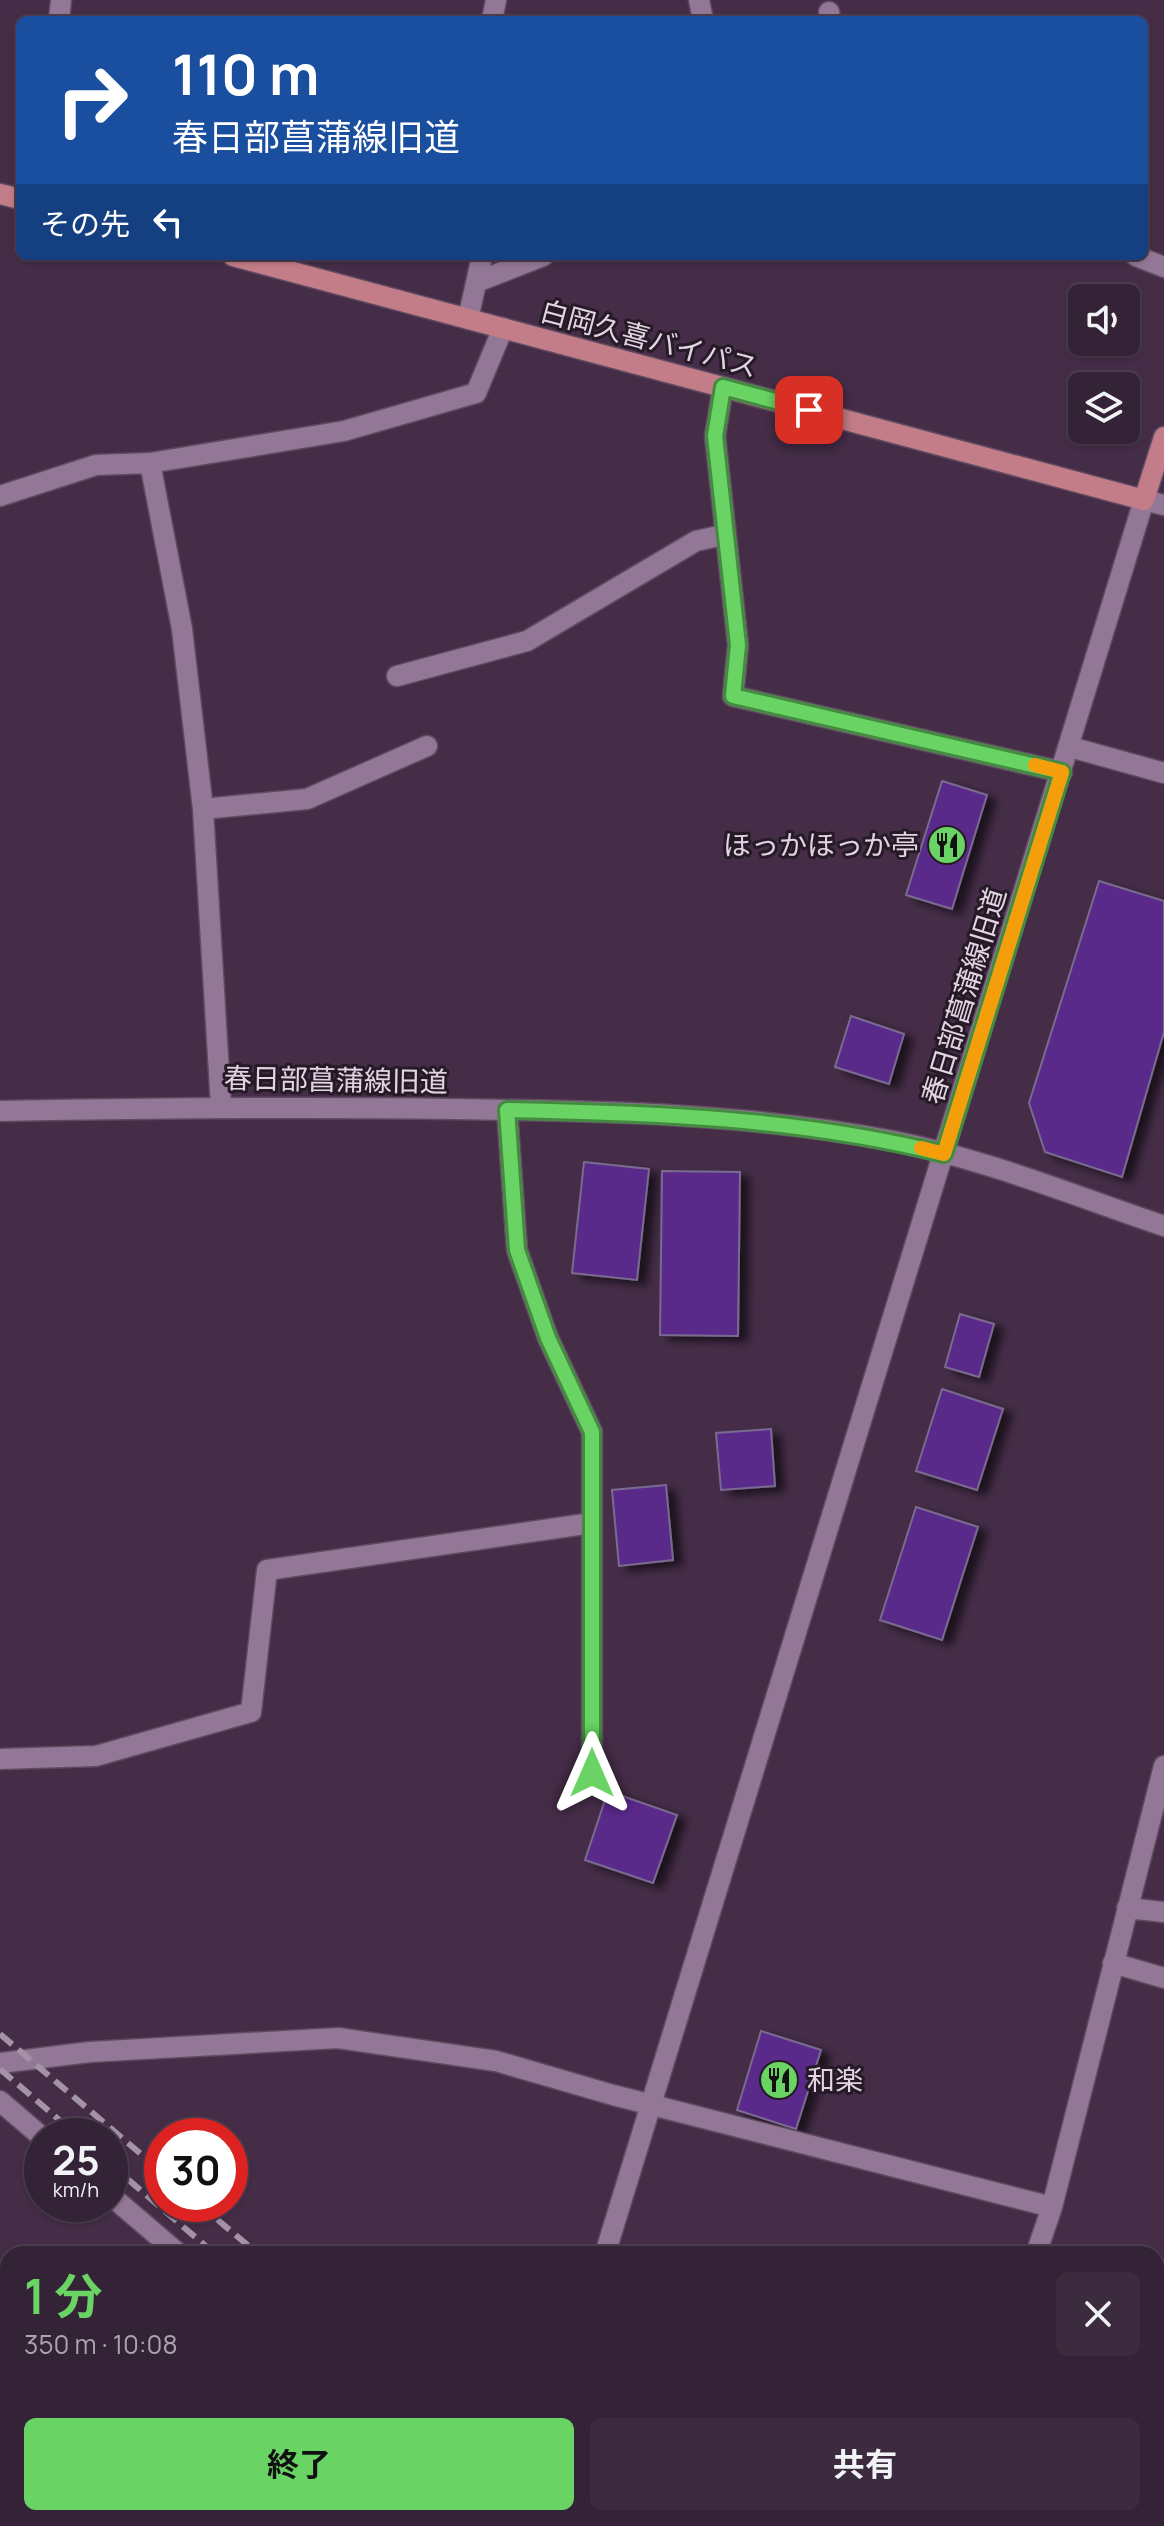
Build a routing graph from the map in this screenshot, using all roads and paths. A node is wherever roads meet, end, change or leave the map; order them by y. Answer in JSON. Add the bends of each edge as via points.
{"nodes":[{"id":1,"x":248,"y":260,"type":"edge"},
{"id":2,"x":482,"y":260,"type":"edge"},
{"id":3,"x":533,"y":260,"type":"edge"},
{"id":4,"x":479,"y":281,"type":"junction"},
{"id":5,"x":468,"y":319,"type":"junction"},
{"id":6,"x":503,"y":328,"type":"junction"},
{"id":7,"x":723,"y":387,"type":"junction"},
{"id":8,"x":1164,"y":437,"type":"edge"},
{"id":9,"x":150,"y":463,"type":"junction"},
{"id":10,"x":0,"y":496,"type":"edge"},
{"id":11,"x":1154,"y":502,"type":"edge"},
{"id":12,"x":723,"y":535,"type":"junction"},
{"id":13,"x":397,"y":676,"type":"dead end"},
{"id":14,"x":427,"y":746,"type":"dead end"},
{"id":15,"x":1070,"y":747,"type":"junction"},
{"id":16,"x":1062,"y":772,"type":"junction"},
{"id":17,"x":1164,"y":773,"type":"edge"},
{"id":18,"x":203,"y":809,"type":"junction"},
{"id":19,"x":221,"y":1106,"type":"junction"},
{"id":20,"x":507,"y":1110,"type":"junction"},
{"id":21,"x":0,"y":1111,"type":"edge"},
{"id":22,"x":944,"y":1154,"type":"junction"},
{"id":23,"x":1164,"y":1226,"type":"edge"},
{"id":24,"x":592,"y":1523,"type":"junction"},
{"id":25,"x":0,"y":1759,"type":"edge"},
{"id":26,"x":1164,"y":1766,"type":"edge"},
{"id":27,"x":592,"y":1773,"type":"dead end"},
{"id":28,"x":1127,"y":1908,"type":"junction"},
{"id":29,"x":1164,"y":1912,"type":"edge"},
{"id":30,"x":1113,"y":1963,"type":"junction"},
{"id":31,"x":1164,"y":1978,"type":"edge"},
{"id":32,"x":0,"y":2063,"type":"edge"},
{"id":33,"x":0,"y":2101,"type":"edge"},
{"id":34,"x":652,"y":2104,"type":"junction"},
{"id":35,"x":24,"y":2122,"type":"edge"},
{"id":36,"x":1052,"y":2207,"type":"junction"},
{"id":37,"x":128,"y":2210,"type":"edge"},
{"id":38,"x":170,"y":2246,"type":"edge"},
{"id":39,"x":608,"y":2246,"type":"edge"},
{"id":40,"x":1039,"y":2246,"type":"edge"}],
"edges":[{"from":1,"to":5,"type":"main road","name":"白岡久喜バイパス"},
{"from":2,"to":4,"type":"street"},
{"from":3,"to":4,"type":"street"},
{"from":4,"to":5,"type":"street"},
{"from":5,"to":6,"type":"main road","name":"白岡久喜バイパス"},
{"from":6,"to":7,"type":"main road","name":"白岡久喜バイパス"},
{"from":6,"to":9,"type":"street","via":[[476,393],[344,431]]},
{"from":7,"to":11,"type":"main road","name":"白岡久喜バイパス"},
{"from":7,"to":12,"type":"street","via":[[715,436]]},
{"from":8,"to":11,"type":"main road"},
{"from":9,"to":10,"type":"street","via":[[96,465]]},
{"from":9,"to":18,"type":"street","via":[[182,629]]},
{"from":11,"to":15,"type":"street","name":"春日部菖蒲線旧道"},
{"from":12,"to":13,"type":"street","via":[[696,541],[527,641]]},
{"from":12,"to":16,"type":"street","via":[[738,645],[733,696]]},
{"from":14,"to":18,"type":"street","via":[[307,799]]},
{"from":15,"to":16,"type":"street","name":"春日部菖蒲線旧道"},
{"from":15,"to":17,"type":"street"},
{"from":16,"to":22,"type":"street","name":"春日部菖蒲線旧道"},
{"from":18,"to":19,"type":"street"},
{"from":19,"to":20,"type":"street","name":"春日部菖蒲線旧道"},
{"from":19,"to":21,"type":"street","name":"春日部菖蒲線旧道"},
{"from":20,"to":22,"type":"street","name":"春日部菖蒲線旧道","via":[[766,1120]]},
{"from":20,"to":24,"type":"street","via":[[517,1250],[548,1338],[592,1432]]},
{"from":22,"to":23,"type":"street"},
{"from":22,"to":34,"type":"street"},
{"from":24,"to":25,"type":"street","via":[[267,1570],[251,1712],[96,1756]]},
{"from":24,"to":27,"type":"street"},
{"from":26,"to":28,"type":"street"},
{"from":28,"to":29,"type":"street"},
{"from":28,"to":30,"type":"street"},
{"from":30,"to":31,"type":"street"},
{"from":30,"to":36,"type":"street"},
{"from":32,"to":34,"type":"street","via":[[90,2052],[338,2038],[496,2061]]},
{"from":33,"to":35,"type":"street"},
{"from":34,"to":36,"type":"street"},
{"from":34,"to":39,"type":"street"},
{"from":36,"to":40,"type":"street"},
{"from":37,"to":38,"type":"street"}]}
